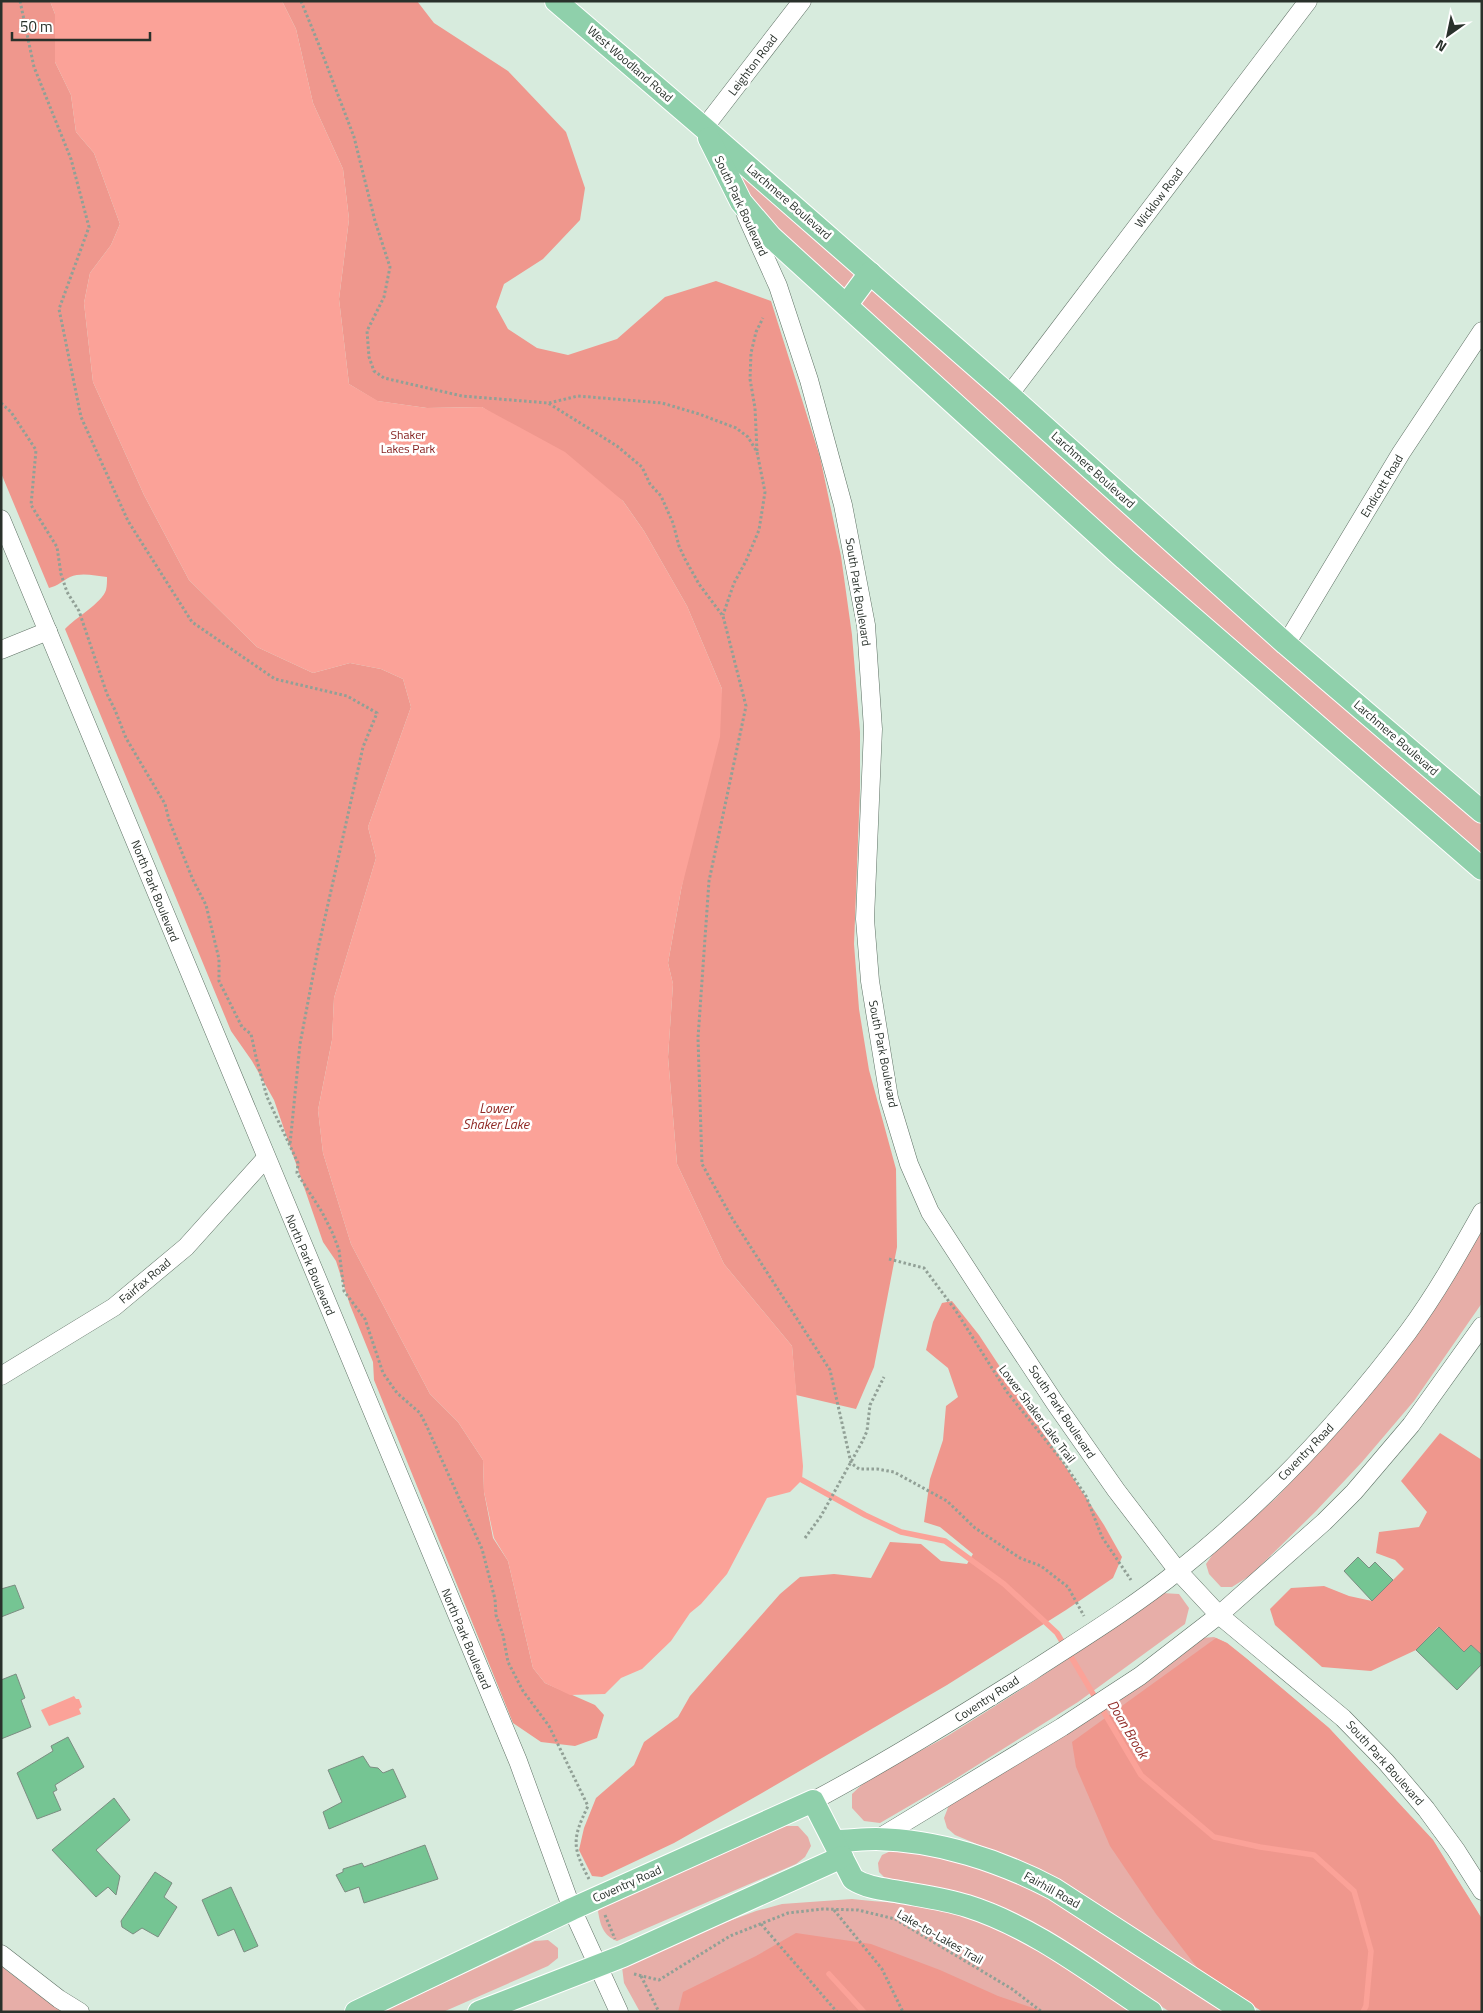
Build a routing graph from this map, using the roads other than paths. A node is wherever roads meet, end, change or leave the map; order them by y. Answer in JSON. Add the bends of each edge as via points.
{"nodes":[{"id":1,"x":556,"y":1,"type":"edge"},
{"id":2,"x":802,"y":1,"type":"edge"},
{"id":3,"x":1308,"y":1,"type":"edge"},
{"id":4,"x":573,"y":11,"type":"edge"},
{"id":5,"x":704,"y":128,"type":"junction"},
{"id":6,"x":741,"y":202,"type":"junction"},
{"id":7,"x":870,"y":273,"type":"junction"},
{"id":8,"x":847,"y":304,"type":"junction"},
{"id":9,"x":1482,"y":331,"type":"edge"},
{"id":10,"x":1009,"y":395,"type":"junction"},
{"id":11,"x":1,"y":518,"type":"edge"},
{"id":12,"x":48,"y":631,"type":"junction"},
{"id":13,"x":1286,"y":644,"type":"junction"},
{"id":14,"x":1,"y":650,"type":"edge"},
{"id":15,"x":1482,"y":812,"type":"edge"},
{"id":16,"x":1482,"y":869,"type":"edge"},
{"id":17,"x":266,"y":1158,"type":"junction"},
{"id":18,"x":1482,"y":1212,"type":"edge"},
{"id":19,"x":1482,"y":1326,"type":"edge"},
{"id":20,"x":1,"y":1376,"type":"edge"},
{"id":21,"x":1178,"y":1571,"type":"junction"},
{"id":22,"x":1219,"y":1615,"type":"junction"},
{"id":23,"x":813,"y":1802,"type":"junction"},
{"id":24,"x":876,"y":1839,"type":"junction"},
{"id":25,"x":838,"y":1849,"type":"junction"},
{"id":26,"x":1482,"y":1891,"type":"edge"},
{"id":27,"x":572,"y":1908,"type":"junction"},
{"id":28,"x":1,"y":1954,"type":"edge"},
{"id":29,"x":597,"y":1966,"type":"junction"},
{"id":30,"x":80,"y":2012,"type":"edge"},
{"id":31,"x":356,"y":2012,"type":"edge"},
{"id":32,"x":479,"y":2012,"type":"edge"},
{"id":33,"x":619,"y":2012,"type":"edge"},
{"id":34,"x":1151,"y":2012,"type":"edge"},
{"id":35,"x":1244,"y":2012,"type":"edge"}],
"edges":[{"from":1,"to":4,"type":"main road","name":"West Woodland Road"},
{"from":2,"to":5,"type":"street","name":"Leighton Road"},
{"from":3,"to":10,"type":"street","name":"Wicklow Road"},
{"from":4,"to":5,"type":"main road","name":"West Woodland Road"},
{"from":5,"to":6,"type":"main road","name":"South Park Boulevard"},
{"from":5,"to":7,"type":"main road","name":"Larchmere Boulevard"},
{"from":6,"to":8,"type":"main road","via":[[771,237]]},
{"from":6,"to":21,"type":"street","name":"South Park Boulevard","via":[[778,286],[809,380],[843,505],[866,625],[873,729],[865,919],[870,981],[889,1098],[909,1164],[934,1218],[998,1317],[1116,1490]]},
{"from":7,"to":8,"type":"main road"},
{"from":7,"to":10,"type":"main road","name":"Larchmere Boulevard"},
{"from":8,"to":16,"type":"main road","via":[[1125,559]]},
{"from":9,"to":13,"type":"street","name":"Endicott Road","via":[[1401,453]]},
{"from":10,"to":13,"type":"main road","name":"Larchmere Boulevard"},
{"from":11,"to":12,"type":"street","name":"North Park Boulevard"},
{"from":12,"to":14,"type":"street"},
{"from":12,"to":17,"type":"street","name":"North Park Boulevard"},
{"from":13,"to":15,"type":"main road","name":"Larchmere Boulevard"},
{"from":17,"to":20,"type":"street","name":"Fairfax Road","via":[[186,1247],[114,1308]]},
{"from":17,"to":27,"type":"street","name":"North Park Boulevard","via":[[518,1761]]},
{"from":18,"to":21,"type":"street","name":"Coventry Road","via":[[1432,1296],[1365,1388],[1277,1483]]},
{"from":19,"to":22,"type":"street","via":[[1411,1426],[1354,1492]]},
{"from":21,"to":22,"type":"street","name":"South Park Boulevard"},
{"from":21,"to":23,"type":"street","name":"Coventry Road","via":[[1094,1631],[934,1733]]},
{"from":22,"to":24,"type":"street","via":[[1140,1676],[1062,1727]]},
{"from":22,"to":26,"type":"street","name":"South Park Boulevard","via":[[1343,1718],[1386,1762],[1426,1809]]},
{"from":23,"to":25,"type":"main road"},
{"from":23,"to":27,"type":"main road","name":"Coventry Road","via":[[595,1892]]},
{"from":24,"to":25,"type":"main road","name":"Fairhill Road"},
{"from":24,"to":35,"type":"main road","name":"Fairhill Road","via":[[946,1847],[1028,1875],[1054,1888]]},
{"from":25,"to":29,"type":"main road"},
{"from":25,"to":34,"type":"main road","via":[[853,1879],[864,1886],[926,1896],[966,1906],[1005,1921],[1045,1942]]},
{"from":27,"to":29,"type":"street","name":"North Park Boulevard"},
{"from":27,"to":31,"type":"main road","name":"Coventry Road"},
{"from":28,"to":30,"type":"street"},
{"from":29,"to":32,"type":"main road"},
{"from":29,"to":33,"type":"street","name":"North Park Boulevard"}]}
